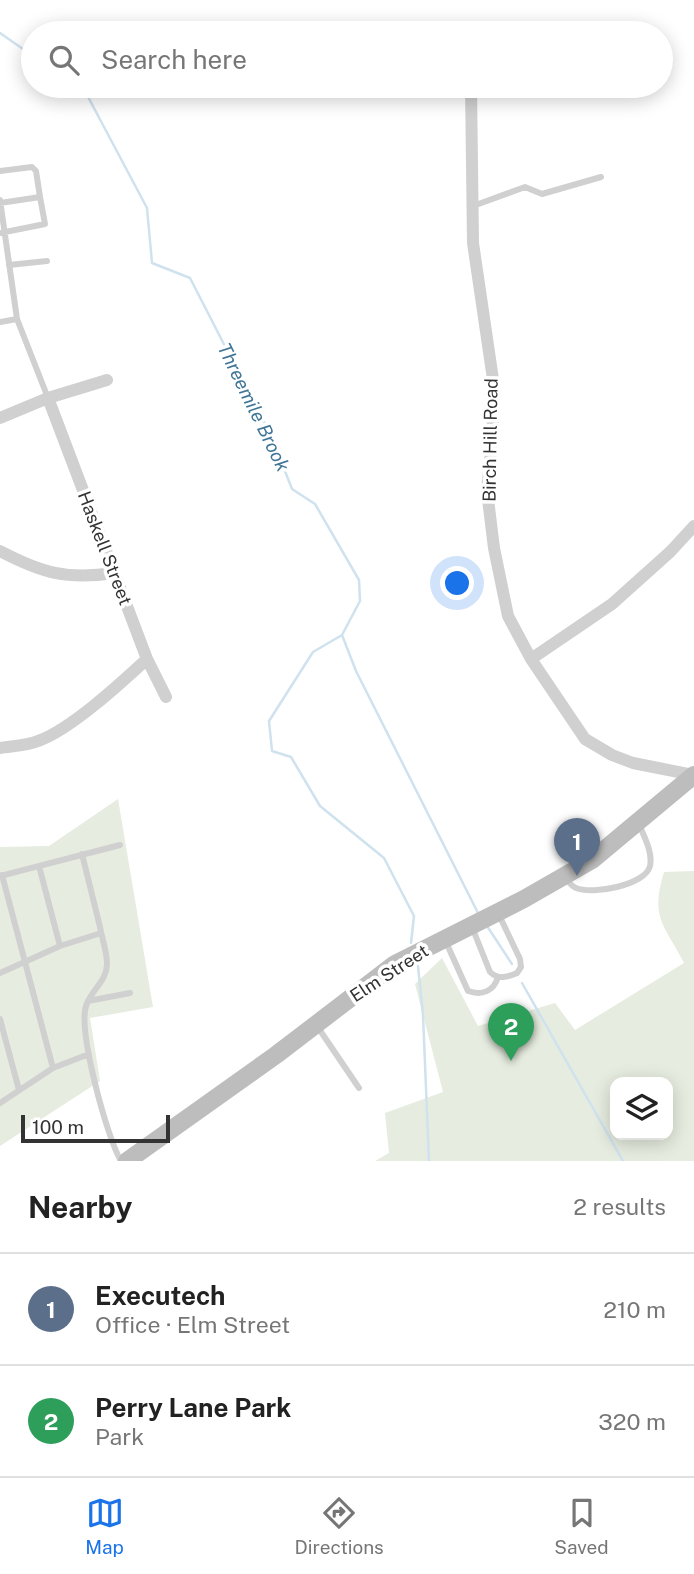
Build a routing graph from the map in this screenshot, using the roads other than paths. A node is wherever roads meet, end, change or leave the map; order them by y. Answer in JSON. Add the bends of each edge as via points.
{"nodes":[{"id":1,"x":471,"y":98,"type":"edge"},
{"id":2,"x":0,"y":171,"type":"edge"},
{"id":3,"x":601,"y":177,"type":"dead end"},
{"id":4,"x":40,"y":197,"type":"junction"},
{"id":5,"x":0,"y":201,"type":"edge"},
{"id":6,"x":472,"y":206,"type":"junction"},
{"id":7,"x":2,"y":232,"type":"edge"},
{"id":8,"x":47,"y":261,"type":"dead end"},
{"id":9,"x":9,"y":265,"type":"junction"},
{"id":10,"x":17,"y":319,"type":"junction"},
{"id":11,"x":0,"y":322,"type":"edge"},
{"id":12,"x":107,"y":380,"type":"dead end"},
{"id":13,"x":48,"y":398,"type":"junction"},
{"id":14,"x":0,"y":418,"type":"edge"},
{"id":15,"x":694,"y":526,"type":"edge"},
{"id":16,"x":0,"y":551,"type":"edge"},
{"id":17,"x":114,"y":573,"type":"junction"},
{"id":18,"x":146,"y":659,"type":"junction"},
{"id":19,"x":531,"y":659,"type":"junction"},
{"id":20,"x":166,"y":697,"type":"dead end"},
{"id":21,"x":0,"y":748,"type":"edge"},
{"id":22,"x":694,"y":775,"type":"edge"},
{"id":23,"x":638,"y":822,"type":"junction"},
{"id":24,"x":120,"y":845,"type":"dead end"},
{"id":25,"x":82,"y":854,"type":"junction"},
{"id":26,"x":39,"y":866,"type":"junction"},
{"id":27,"x":1,"y":875,"type":"edge"},
{"id":28,"x":564,"y":877,"type":"junction"},
{"id":29,"x":484,"y":920,"type":"junction"},
{"id":30,"x":101,"y":933,"type":"junction"},
{"id":31,"x":445,"y":938,"type":"junction"},
{"id":32,"x":60,"y":946,"type":"junction"},
{"id":33,"x":24,"y":961,"type":"junction"},
{"id":34,"x":0,"y":972,"type":"edge"},
{"id":35,"x":498,"y":977,"type":"junction"},
{"id":36,"x":130,"y":993,"type":"dead end"},
{"id":37,"x":88,"y":1001,"type":"junction"},
{"id":38,"x":0,"y":1019,"type":"edge"},
{"id":39,"x":316,"y":1024,"type":"junction"},
{"id":40,"x":89,"y":1054,"type":"junction"},
{"id":41,"x":53,"y":1068,"type":"junction"},
{"id":42,"x":359,"y":1088,"type":"dead end"},
{"id":43,"x":19,"y":1090,"type":"junction"},
{"id":44,"x":0,"y":1103,"type":"edge"},
{"id":45,"x":121,"y":1161,"type":"edge"},
{"id":46,"x":127,"y":1161,"type":"edge"}],
"edges":[{"from":1,"to":6,"type":"street","name":"Birch Hill Road"},
{"from":2,"to":4,"type":"lane","via":[[32,167]]},
{"from":3,"to":6,"type":"lane","via":[[542,194],[525,187]]},
{"from":4,"to":5,"type":"lane"},
{"from":4,"to":7,"type":"lane","via":[[45,224]]},
{"from":5,"to":7,"type":"lane"},
{"from":6,"to":19,"type":"street","name":"Birch Hill Road","via":[[494,386],[489,516],[508,616]]},
{"from":7,"to":9,"type":"lane"},
{"from":8,"to":9,"type":"lane"},
{"from":9,"to":10,"type":"lane"},
{"from":10,"to":11,"type":"lane"},
{"from":10,"to":13,"type":"lane"},
{"from":12,"to":13,"type":"street"},
{"from":13,"to":14,"type":"street"},
{"from":13,"to":17,"type":"street","name":"Haskell Street"},
{"from":15,"to":19,"type":"street","via":[[619,598]]},
{"from":16,"to":17,"type":"street","via":[[63,575]]},
{"from":17,"to":18,"type":"street","name":"Haskell Street"},
{"from":18,"to":20,"type":"street","name":"Haskell Street"},
{"from":18,"to":21,"type":"street","via":[[63,728],[37,742]]},
{"from":19,"to":22,"type":"street","name":"Birch Hill Road","via":[[593,746],[633,763]]},
{"from":22,"to":23,"type":"street","name":"Elm Street"},
{"from":23,"to":28,"type":"street","name":"Elm Street"},
{"from":23,"to":28,"type":"lane","via":[[650,858],[643,878],[618,887],[583,890]]},
{"from":24,"to":25,"type":"lane"},
{"from":25,"to":26,"type":"lane"},
{"from":25,"to":30,"type":"lane"},
{"from":26,"to":27,"type":"lane"},
{"from":26,"to":32,"type":"lane"},
{"from":27,"to":33,"type":"lane"},
{"from":28,"to":29,"type":"street","name":"Elm Street"},
{"from":29,"to":31,"type":"street","name":"Elm Street"},
{"from":29,"to":35,"type":"lane","via":[[490,972]]},
{"from":29,"to":35,"type":"lane","via":[[522,967],[517,974]]},
{"from":30,"to":32,"type":"lane"},
{"from":30,"to":37,"type":"lane","via":[[107,973]]},
{"from":31,"to":35,"type":"lane","via":[[468,991],[485,992]]},
{"from":31,"to":39,"type":"street","name":"Elm Street","via":[[395,964]]},
{"from":32,"to":33,"type":"lane"},
{"from":33,"to":34,"type":"lane"},
{"from":33,"to":41,"type":"lane"},
{"from":36,"to":37,"type":"lane"},
{"from":37,"to":40,"type":"lane"},
{"from":38,"to":43,"type":"lane"},
{"from":39,"to":42,"type":"lane"},
{"from":39,"to":46,"type":"street","name":"Elm Street"},
{"from":40,"to":41,"type":"lane"},
{"from":40,"to":45,"type":"lane","via":[[114,1150]]},
{"from":41,"to":43,"type":"lane"},
{"from":43,"to":44,"type":"lane"}]}
